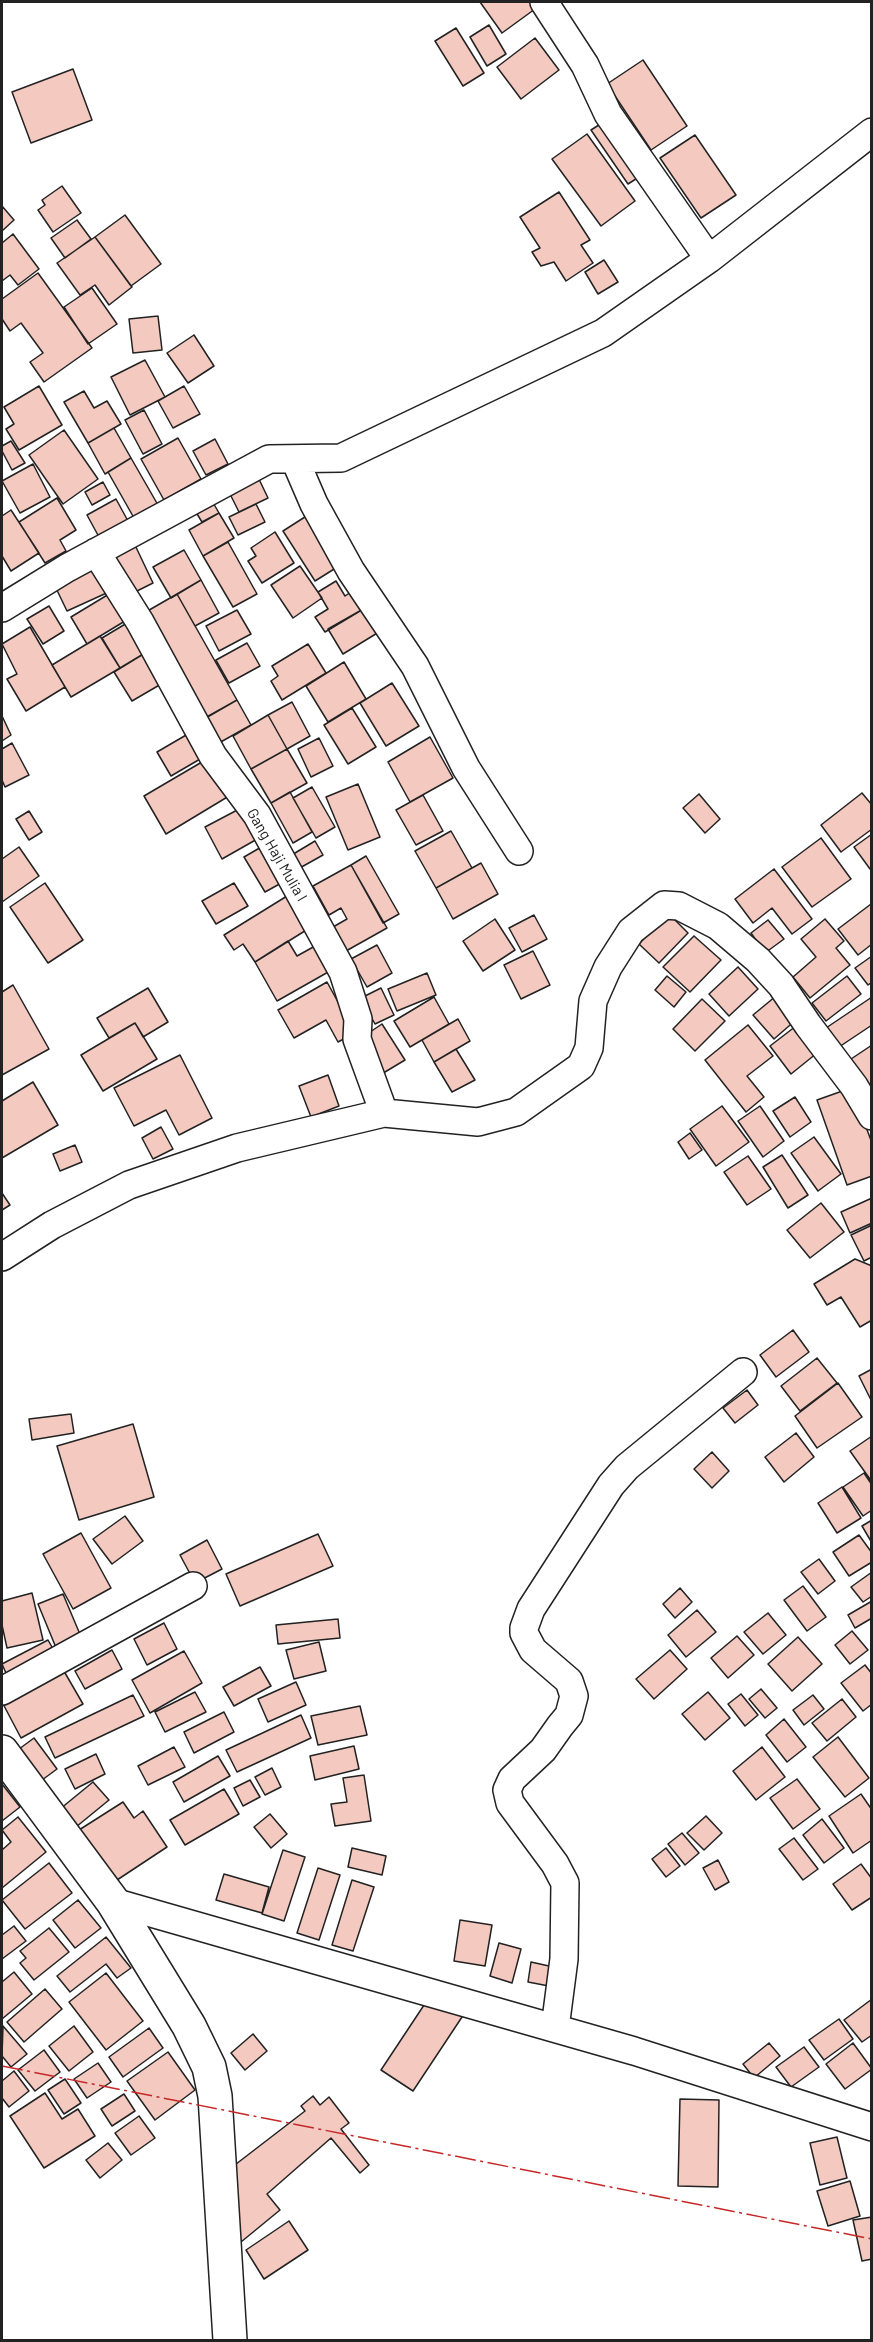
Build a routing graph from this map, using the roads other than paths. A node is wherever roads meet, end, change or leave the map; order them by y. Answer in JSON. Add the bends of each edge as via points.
{"nodes":[{"id":1,"x":544,"y":2,"type":"edge"},
{"id":2,"x":872,"y":132,"type":"edge"},
{"id":3,"x":708,"y":259,"type":"junction"},
{"id":4,"x":295,"y":460,"type":"junction"},
{"id":5,"x":96,"y":552,"type":"junction"},
{"id":6,"x":2,"y":608,"type":"edge"},
{"id":7,"x":519,"y":851,"type":"dead end"},
{"id":8,"x":384,"y":1113,"type":"junction"},
{"id":9,"x":872,"y":1116,"type":"edge"},
{"id":10,"x":2,"y":1257,"type":"edge"},
{"id":11,"x":743,"y":1372,"type":"dead end"},
{"id":12,"x":193,"y":1586,"type":"dead end"},
{"id":13,"x":2,"y":1691,"type":"edge"},
{"id":14,"x":2,"y":1752,"type":"edge"},
{"id":15,"x":113,"y":1902,"type":"junction"},
{"id":16,"x":555,"y":2028,"type":"junction"},
{"id":17,"x":872,"y":2127,"type":"edge"},
{"id":18,"x":230,"y":2340,"type":"edge"}],
"edges":[{"from":1,"to":3,"type":"street","via":[[590,75],[608,114]]},
{"from":2,"to":3,"type":"street"},
{"from":3,"to":4,"type":"street","via":[[603,333],[341,458]]},
{"from":4,"to":5,"type":"street","via":[[269,459]]},
{"from":4,"to":7,"type":"street","via":[[305,487],[351,571],[415,666],[466,768]]},
{"from":5,"to":6,"type":"street"},
{"from":5,"to":8,"type":"street","name":"Gang Haji Mulia I","via":[[140,622],[213,756],[257,815],[343,972],[358,1019],[357,1039]]},
{"from":8,"to":9,"type":"street","via":[[478,1122],[501,1118],[565,1079],[581,1066],[589,1048],[593,1000],[608,967],[631,931],[664,905],[679,906],[718,926],[758,960],[781,985]]},
{"from":8,"to":10,"type":"street","via":[[237,1148],[129,1185],[52,1225]]},
{"from":11,"to":16,"type":"street","via":[[627,1467],[611,1485],[531,1609],[524,1628],[533,1650],[569,1681],[574,1696],[568,1715],[543,1750],[512,1779],[507,1790],[510,1803],[565,1883],[564,1959]]},
{"from":12,"to":13,"type":"street"},
{"from":14,"to":15,"type":"street"},
{"from":15,"to":16,"type":"street"},
{"from":15,"to":18,"type":"street","via":[[189,2026],[209,2067],[215,2096]]},
{"from":16,"to":17,"type":"street"}]}
